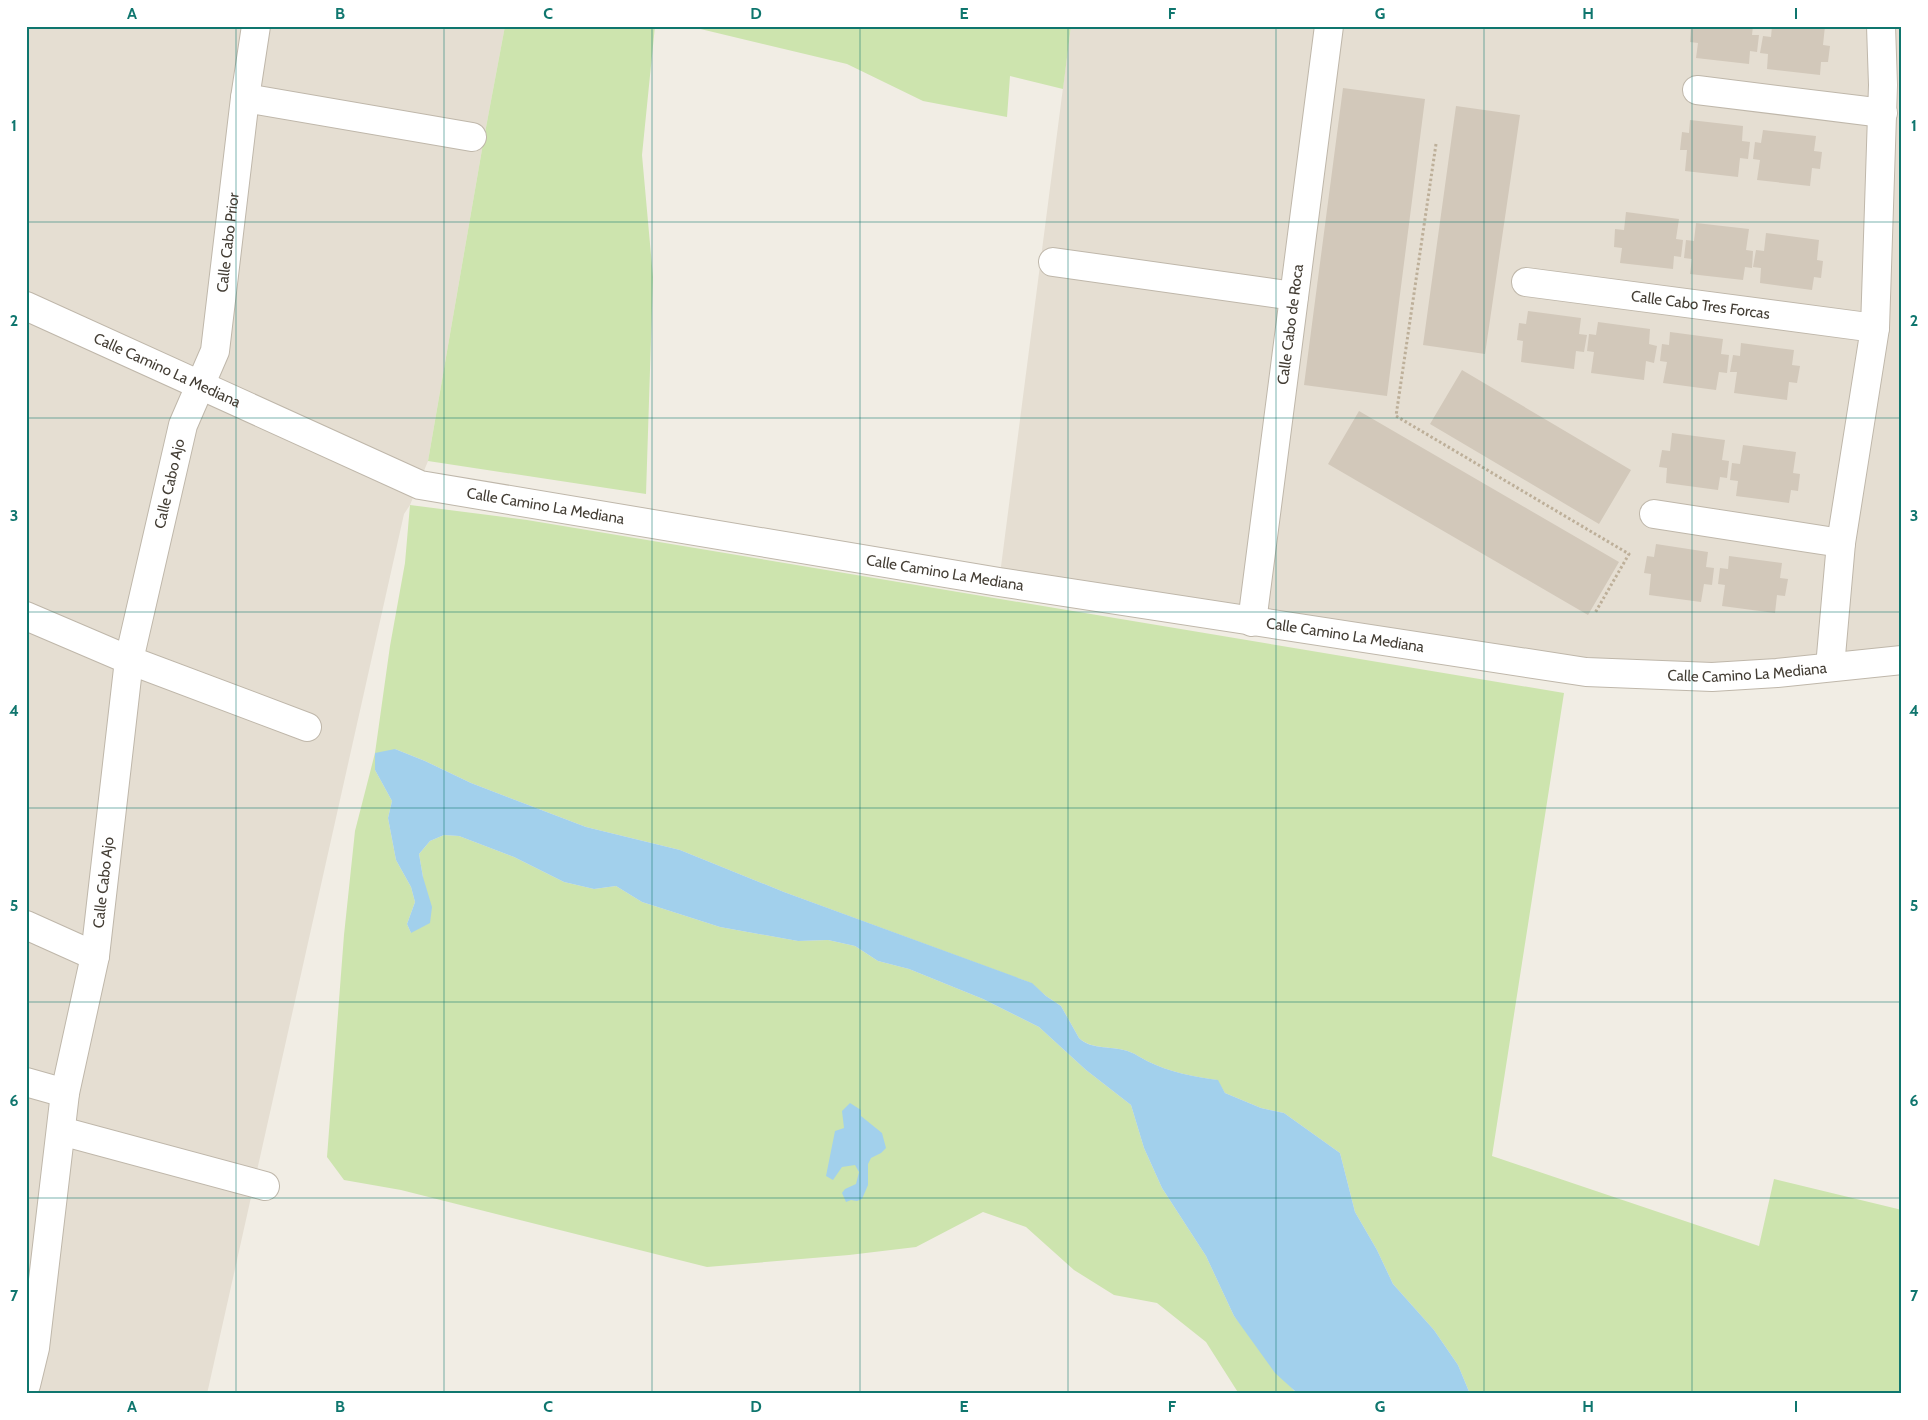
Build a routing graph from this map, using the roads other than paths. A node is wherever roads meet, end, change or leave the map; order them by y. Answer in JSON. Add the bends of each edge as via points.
{"nodes":[{"id":1,"x":256,"y":26,"type":"edge"},
{"id":2,"x":1328,"y":26,"type":"edge"},
{"id":3,"x":1881,"y":26,"type":"edge"},
{"id":4,"x":1697,"y":90,"type":"dead end"},
{"id":5,"x":245,"y":98,"type":"junction"},
{"id":6,"x":1883,"y":113,"type":"junction"},
{"id":7,"x":472,"y":137,"type":"dead end"},
{"id":8,"x":1053,"y":262,"type":"dead end"},
{"id":9,"x":1526,"y":282,"type":"dead end"},
{"id":10,"x":1294,"y":296,"type":"junction"},
{"id":11,"x":26,"y":306,"type":"edge"},
{"id":12,"x":1875,"y":328,"type":"junction"},
{"id":13,"x":201,"y":386,"type":"junction"},
{"id":14,"x":1654,"y":514,"type":"dead end"},
{"id":15,"x":1841,"y":543,"type":"junction"},
{"id":16,"x":26,"y":616,"type":"edge"},
{"id":17,"x":1252,"y":622,"type":"junction"},
{"id":18,"x":129,"y":660,"type":"junction"},
{"id":19,"x":1902,"y":660,"type":"edge"},
{"id":20,"x":1830,"y":667,"type":"junction"},
{"id":21,"x":307,"y":727,"type":"dead end"},
{"id":22,"x":26,"y":925,"type":"edge"},
{"id":23,"x":95,"y":956,"type":"junction"},
{"id":24,"x":26,"y":1082,"type":"edge"},
{"id":25,"x":65,"y":1093,"type":"junction"},
{"id":26,"x":61,"y":1131,"type":"junction"},
{"id":27,"x":265,"y":1186,"type":"dead end"},
{"id":28,"x":30,"y":1346,"type":"edge"},
{"id":29,"x":26,"y":1385,"type":"edge"}],
"edges":[{"from":1,"to":5,"type":"street","name":"Calle Cabo Prior"},
{"from":2,"to":10,"type":"street","name":"Calle Cabo de Roca"},
{"from":3,"to":6,"type":"street"},
{"from":4,"to":6,"type":"street"},
{"from":5,"to":7,"type":"street"},
{"from":5,"to":13,"type":"street","name":"Calle Cabo Prior","via":[[215,351]]},
{"from":6,"to":12,"type":"street"},
{"from":8,"to":10,"type":"street"},
{"from":9,"to":12,"type":"street","name":"Calle Cabo Tres Forcas"},
{"from":10,"to":17,"type":"street","name":"Calle Cabo de Roca"},
{"from":11,"to":13,"type":"street","name":"Calle Camino La Mediana"},
{"from":12,"to":15,"type":"street"},
{"from":13,"to":17,"type":"street","name":"Calle Camino La Mediana","via":[[420,485]]},
{"from":13,"to":18,"type":"street","name":"Calle Cabo Ajo","via":[[183,425]]},
{"from":14,"to":15,"type":"street"},
{"from":15,"to":20,"type":"street"},
{"from":16,"to":18,"type":"street"},
{"from":17,"to":20,"type":"street","name":"Calle Camino La Mediana","via":[[1586,672],[1712,677]]},
{"from":18,"to":21,"type":"street"},
{"from":18,"to":23,"type":"street","name":"Calle Cabo Ajo"},
{"from":19,"to":20,"type":"street","name":"Calle Camino La Mediana"},
{"from":22,"to":23,"type":"street"},
{"from":23,"to":25,"type":"street","name":"Calle Cabo Ajo"},
{"from":24,"to":25,"type":"street"},
{"from":25,"to":26,"type":"street","name":"Calle Cabo Ajo"},
{"from":26,"to":27,"type":"street"},
{"from":26,"to":28,"type":"street","name":"Calle Cabo Ajo"},
{"from":28,"to":29,"type":"street","name":"Calle Cabo Ajo"}]}
